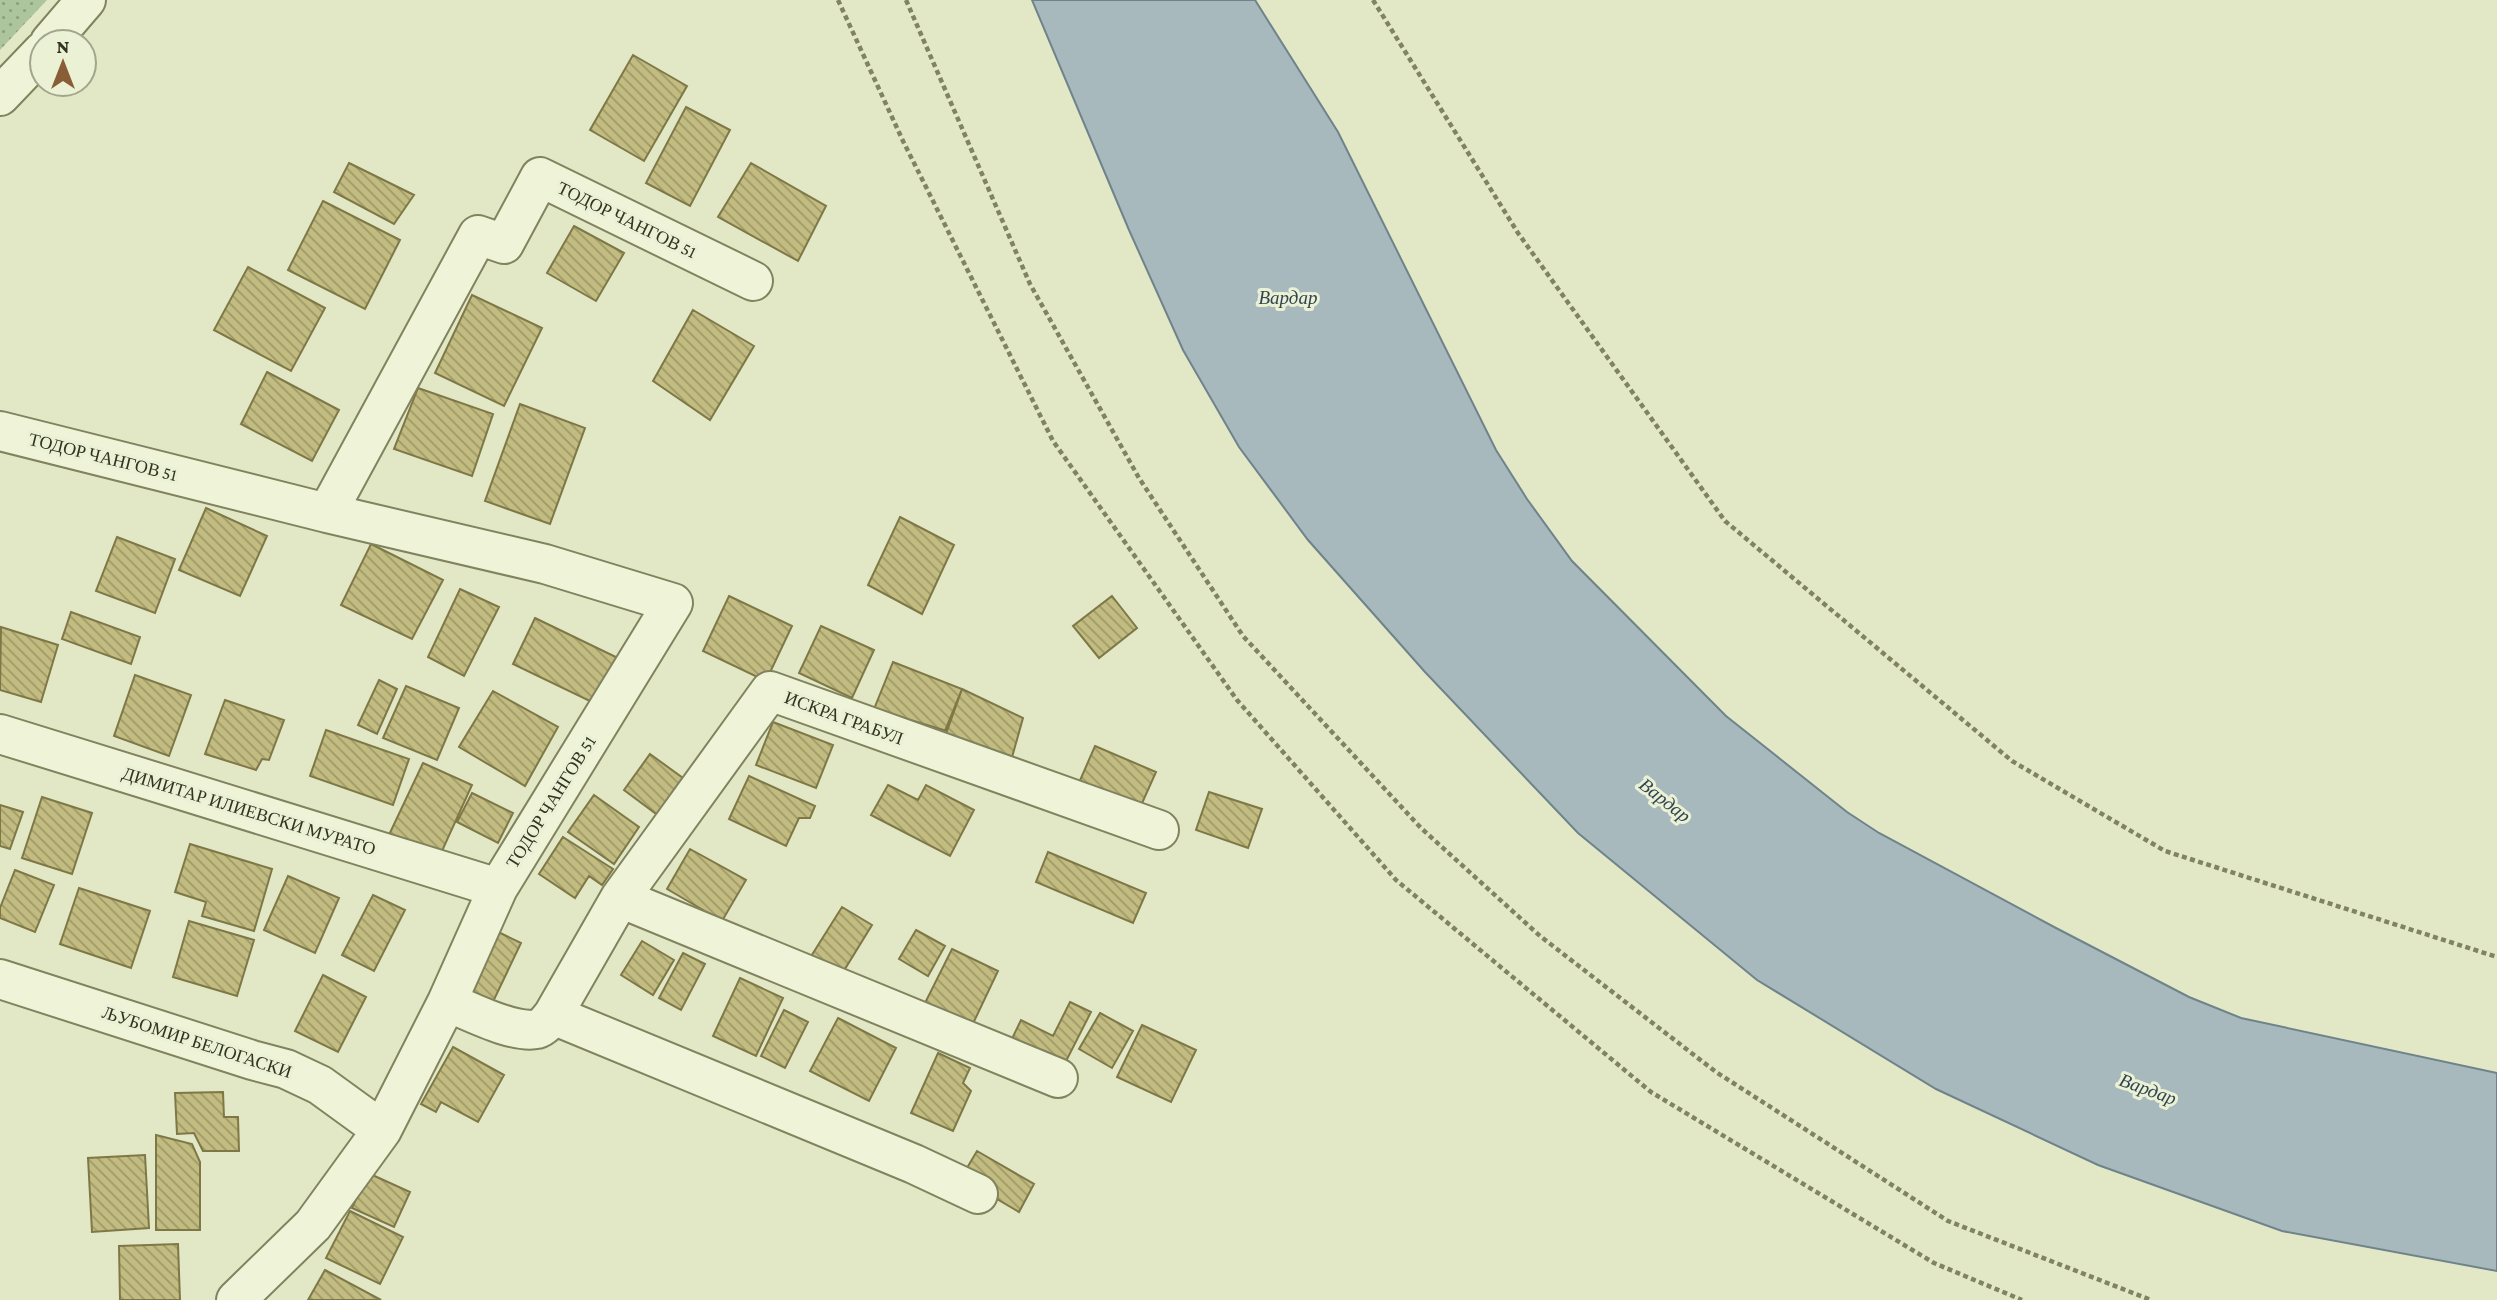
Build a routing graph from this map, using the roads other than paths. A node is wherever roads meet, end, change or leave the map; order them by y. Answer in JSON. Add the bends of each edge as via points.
{"nodes":[{"id":1,"x":86,"y":0,"type":"edge"},
{"id":2,"x":62,"y":28,"type":"edge"},
{"id":3,"x":28,"y":67,"type":"edge"},
{"id":4,"x":0,"y":96,"type":"edge"},
{"id":5,"x":752,"y":281,"type":"dead end"},
{"id":6,"x":0,"y":431,"type":"edge"},
{"id":7,"x":327,"y":513,"type":"junction"},
{"id":8,"x":0,"y":734,"type":"edge"},
{"id":9,"x":1159,"y":830,"type":"dead end"},
{"id":10,"x":498,"y":888,"type":"junction"},
{"id":11,"x":620,"y":898,"type":"junction"},
{"id":12,"x":0,"y":979,"type":"edge"},
{"id":13,"x":447,"y":1002,"type":"junction"},
{"id":14,"x":553,"y":1014,"type":"junction"},
{"id":15,"x":1058,"y":1078,"type":"dead end"},
{"id":16,"x":382,"y":1129,"type":"junction"},
{"id":17,"x":978,"y":1194,"type":"dead end"},
{"id":18,"x":239,"y":1299,"type":"edge"}],
"edges":[{"from":1,"to":2,"type":"street"},
{"from":3,"to":4,"type":"street"},
{"from":5,"to":7,"type":"street","name":"ТОДОР ЧАНГОВ 51","via":[[540,177],[504,244],[478,235]]},
{"from":6,"to":7,"type":"street","name":"ТОДОР ЧАНГОВ 51"},
{"from":7,"to":10,"type":"street","name":"ТОДОР ЧАНГОВ 51","via":[[545,564],[673,603]]},
{"from":8,"to":10,"type":"street","name":"ДИМИТАР ИЛИЕВСКИ МУРАТО"},
{"from":9,"to":11,"type":"street","name":"ИСКРА ГРАБУЛ","via":[[770,691]]},
{"from":10,"to":13,"type":"street","name":"ТОДОР ЧАНГОВ 51"},
{"from":11,"to":14,"type":"street","name":"ИСКРА ГРАБУЛ"},
{"from":11,"to":15,"type":"street"},
{"from":12,"to":16,"type":"street","name":"ЉУБОМИР БЕЛОГАСКИ","via":[[286,1069],[320,1085]]},
{"from":13,"to":14,"type":"street","via":[[520,1029],[537,1029]]},
{"from":13,"to":16,"type":"street","name":"ТОДОР ЧАНГОВ 51"},
{"from":14,"to":17,"type":"street"},
{"from":16,"to":18,"type":"street","name":"ТОДОР ЧАНГОВ 51","via":[[313,1225]]}]}
